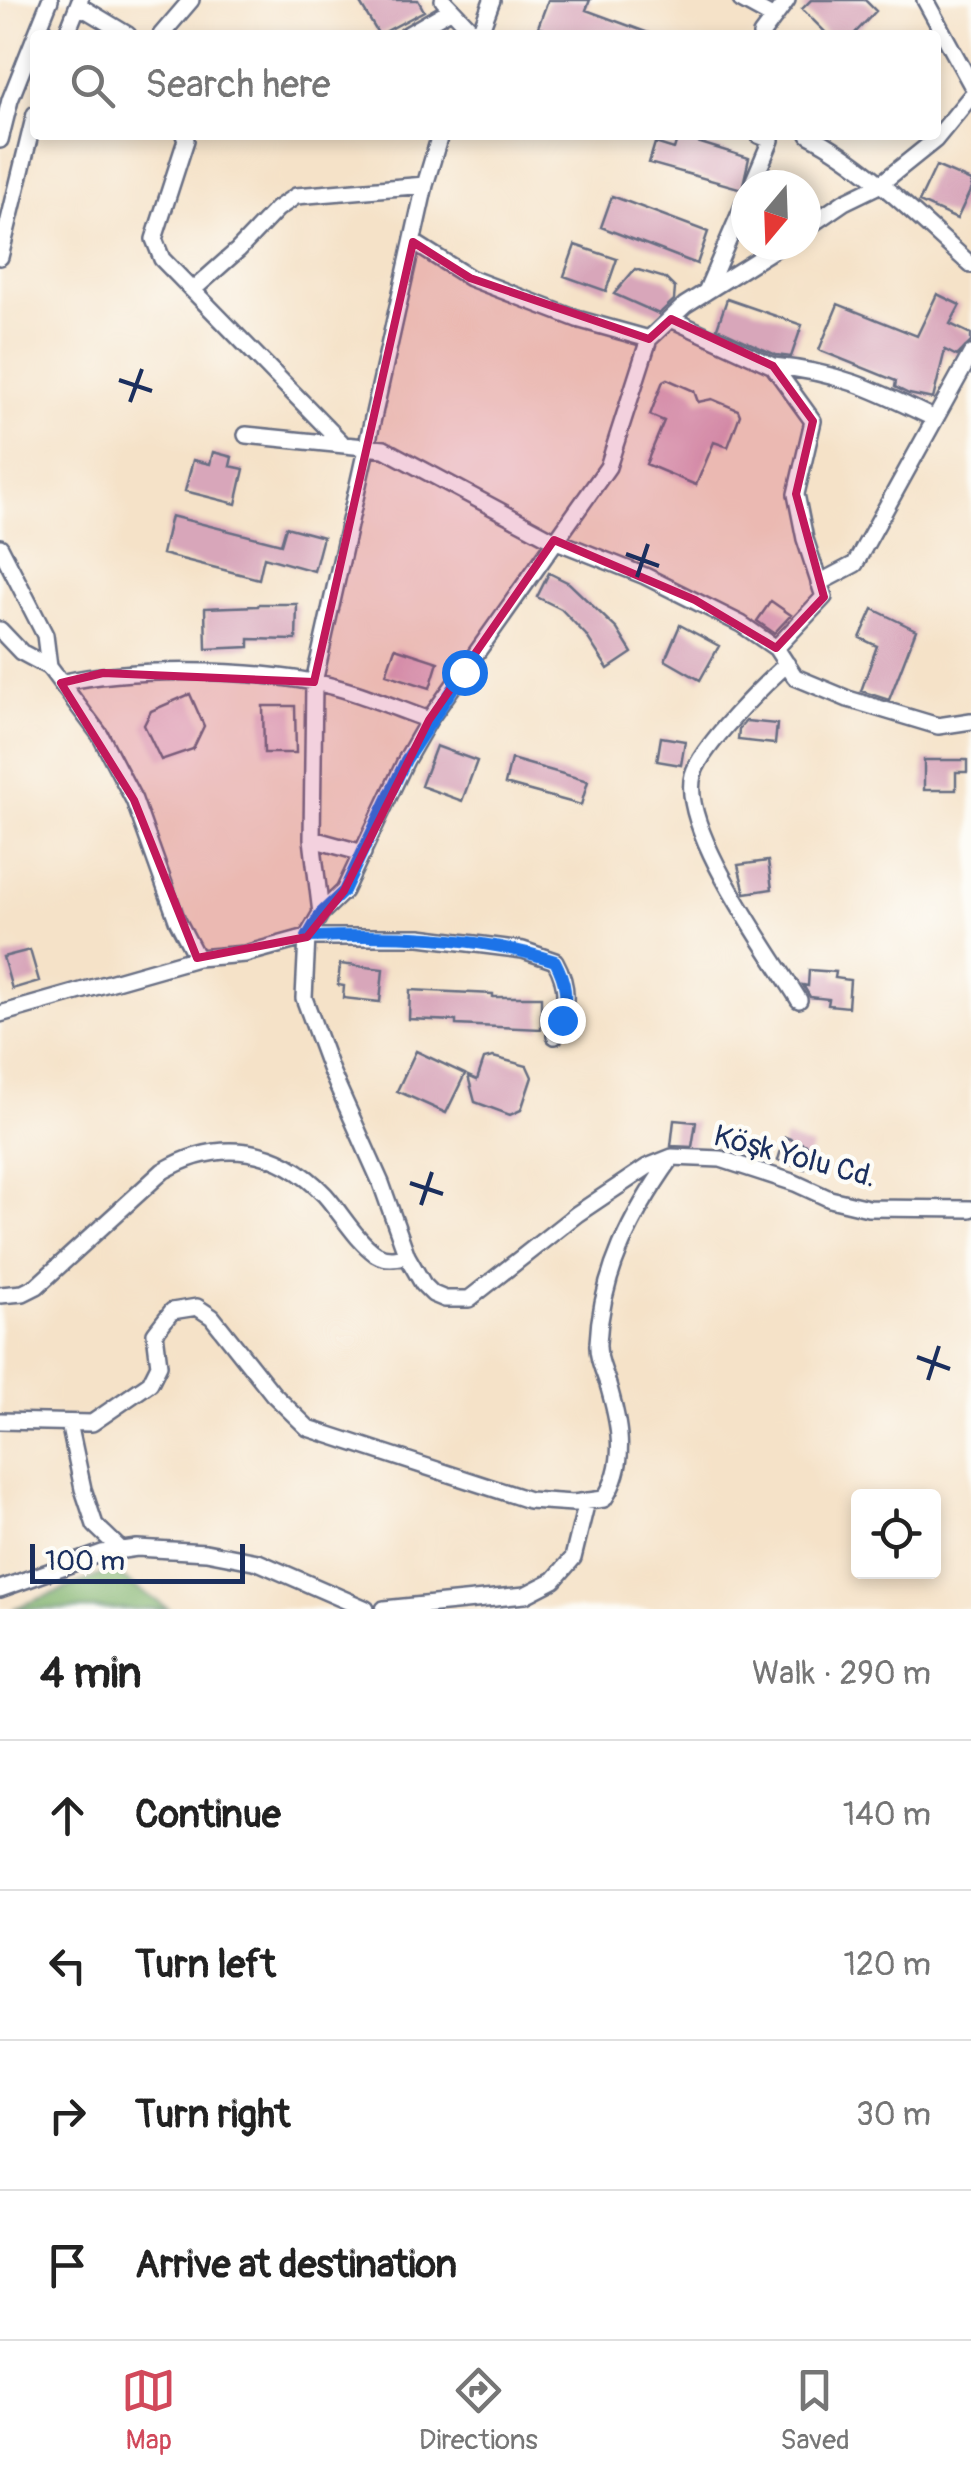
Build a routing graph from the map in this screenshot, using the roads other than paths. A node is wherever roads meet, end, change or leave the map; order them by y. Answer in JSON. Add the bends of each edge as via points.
{"nodes":[{"id":1,"x":50,"y":0,"type":"edge"},
{"id":2,"x":191,"y":0,"type":"edge"},
{"id":3,"x":492,"y":0,"type":"edge"},
{"id":4,"x":740,"y":0,"type":"edge"},
{"id":5,"x":787,"y":0,"type":"edge"},
{"id":6,"x":924,"y":0,"type":"edge"},
{"id":7,"x":79,"y":3,"type":"edge"},
{"id":8,"x":447,"y":5,"type":"edge"},
{"id":9,"x":774,"y":18,"type":"junction"},
{"id":10,"x":38,"y":30,"type":"edge"},
{"id":11,"x":68,"y":30,"type":"edge"},
{"id":12,"x":120,"y":30,"type":"edge"},
{"id":13,"x":165,"y":30,"type":"edge"},
{"id":14,"x":414,"y":30,"type":"edge"},
{"id":15,"x":473,"y":30,"type":"edge"},
{"id":16,"x":480,"y":30,"type":"edge"},
{"id":17,"x":765,"y":30,"type":"edge"},
{"id":18,"x":941,"y":30,"type":"edge"},
{"id":19,"x":941,"y":30,"type":"edge"},
{"id":20,"x":30,"y":51,"type":"edge"},
{"id":21,"x":971,"y":84,"type":"edge"},
{"id":22,"x":971,"y":96,"type":"edge"},
{"id":23,"x":941,"y":133,"type":"edge"},
{"id":24,"x":30,"y":134,"type":"edge"},
{"id":25,"x":0,"y":140,"type":"edge"},
{"id":26,"x":186,"y":140,"type":"edge"},
{"id":27,"x":438,"y":140,"type":"edge"},
{"id":28,"x":768,"y":140,"type":"edge"},
{"id":29,"x":818,"y":140,"type":"edge"},
{"id":30,"x":935,"y":140,"type":"edge"},
{"id":31,"x":757,"y":170,"type":"edge"},
{"id":32,"x":425,"y":184,"type":"junction"},
{"id":33,"x":879,"y":186,"type":"junction"},
{"id":34,"x":821,"y":218,"type":"edge"},
{"id":35,"x":731,"y":234,"type":"edge"},
{"id":36,"x":413,"y":242,"type":"junction"},
{"id":37,"x":0,"y":257,"type":"edge"},
{"id":38,"x":758,"y":260,"type":"edge"},
{"id":39,"x":971,"y":266,"type":"edge"},
{"id":40,"x":194,"y":289,"type":"junction"},
{"id":41,"x":706,"y":293,"type":"junction"},
{"id":42,"x":671,"y":319,"type":"junction"},
{"id":43,"x":649,"y":339,"type":"junction"},
{"id":44,"x":971,"y":354,"type":"edge"},
{"id":45,"x":773,"y":366,"type":"junction"},
{"id":46,"x":934,"y":418,"type":"junction"},
{"id":47,"x":246,"y":434,"type":"dead end"},
{"id":48,"x":341,"y":442,"type":"junction"},
{"id":49,"x":367,"y":445,"type":"junction"},
{"id":50,"x":554,"y":540,"type":"junction"},
{"id":51,"x":0,"y":546,"type":"edge"},
{"id":52,"x":820,"y":583,"type":"junction"},
{"id":53,"x":0,"y":630,"type":"edge"},
{"id":54,"x":776,"y":648,"type":"junction"},
{"id":55,"x":787,"y":664,"type":"junction"},
{"id":56,"x":48,"y":667,"type":"junction"},
{"id":57,"x":314,"y":682,"type":"junction"},
{"id":58,"x":61,"y":683,"type":"junction"},
{"id":59,"x":430,"y":720,"type":"junction"},
{"id":60,"x":971,"y":721,"type":"edge"},
{"id":61,"x":312,"y":839,"type":"junction"},
{"id":62,"x":363,"y":854,"type":"junction"},
{"id":63,"x":321,"y":913,"type":"junction"},
{"id":64,"x":307,"y":937,"type":"junction"},
{"id":65,"x":197,"y":958,"type":"junction"},
{"id":66,"x":799,"y":1000,"type":"dead end"},
{"id":67,"x":0,"y":1014,"type":"edge"},
{"id":68,"x":555,"y":1036,"type":"dead end"},
{"id":69,"x":672,"y":1157,"type":"junction"},
{"id":70,"x":971,"y":1208,"type":"edge"},
{"id":71,"x":407,"y":1256,"type":"junction"},
{"id":72,"x":0,"y":1295,"type":"edge"},
{"id":73,"x":0,"y":1421,"type":"edge"},
{"id":74,"x":70,"y":1423,"type":"junction"},
{"id":75,"x":587,"y":1501,"type":"junction"},
{"id":76,"x":121,"y":1550,"type":"junction"},
{"id":77,"x":0,"y":1588,"type":"edge"},
{"id":78,"x":366,"y":1609,"type":"edge"},
{"id":79,"x":384,"y":1609,"type":"edge"}],
"edges":[{"from":1,"to":10,"type":"street"},
{"from":2,"to":13,"type":"street"},
{"from":3,"to":16,"type":"street"},
{"from":4,"to":9,"type":"street"},
{"from":5,"to":9,"type":"street"},
{"from":6,"to":19,"type":"street"},
{"from":7,"to":11,"type":"street"},
{"from":7,"to":12,"type":"street"},
{"from":8,"to":14,"type":"street"},
{"from":8,"to":15,"type":"street"},
{"from":9,"to":17,"type":"street"},
{"from":18,"to":21,"type":"street"},
{"from":20,"to":25,"type":"street"},
{"from":22,"to":23,"type":"street"},
{"from":24,"to":37,"type":"street"},
{"from":26,"to":40,"type":"street","via":[[154,239],[162,259]]},
{"from":27,"to":32,"type":"street"},
{"from":28,"to":31,"type":"street"},
{"from":29,"to":33,"type":"street"},
{"from":30,"to":33,"type":"street"},
{"from":32,"to":36,"type":"street"},
{"from":32,"to":40,"type":"street","via":[[296,196]]},
{"from":33,"to":34,"type":"street"},
{"from":33,"to":39,"type":"street"},
{"from":35,"to":41,"type":"street"},
{"from":36,"to":43,"type":"street","via":[[470,278]]},
{"from":36,"to":49,"type":"street"},
{"from":38,"to":41,"type":"street"},
{"from":40,"to":48,"type":"street"},
{"from":41,"to":42,"type":"street"},
{"from":42,"to":43,"type":"street"},
{"from":42,"to":45,"type":"street"},
{"from":43,"to":50,"type":"street","via":[[608,468]]},
{"from":44,"to":46,"type":"street"},
{"from":45,"to":46,"type":"street","via":[[818,370]]},
{"from":45,"to":52,"type":"street","via":[[813,421],[796,494]]},
{"from":46,"to":52,"type":"street","via":[[854,564]]},
{"from":47,"to":48,"type":"street"},
{"from":48,"to":49,"type":"street"},
{"from":49,"to":50,"type":"street"},
{"from":49,"to":57,"type":"street"},
{"from":50,"to":54,"type":"street","via":[[696,600]]},
{"from":50,"to":59,"type":"street"},
{"from":51,"to":56,"type":"street","via":[[45,635]]},
{"from":52,"to":54,"type":"street","via":[[824,598]]},
{"from":53,"to":56,"type":"street"},
{"from":54,"to":55,"type":"street"},
{"from":55,"to":60,"type":"street","via":[[795,677],[848,699],[938,726]]},
{"from":55,"to":66,"type":"street","via":[[756,691],[693,773],[693,805],[730,893]]},
{"from":56,"to":58,"type":"street"},
{"from":57,"to":58,"type":"street","via":[[103,673]]},
{"from":57,"to":59,"type":"street"},
{"from":57,"to":61,"type":"street"},
{"from":58,"to":65,"type":"street","via":[[100,735],[134,800]]},
{"from":59,"to":62,"type":"street"},
{"from":61,"to":62,"type":"street"},
{"from":61,"to":63,"type":"street"},
{"from":62,"to":63,"type":"street","via":[[344,891]]},
{"from":63,"to":64,"type":"street"},
{"from":64,"to":65,"type":"street","via":[[245,954]]},
{"from":64,"to":68,"type":"street","via":[[420,937],[523,950],[555,961],[567,1000]]},
{"from":64,"to":71,"type":"street","via":[[304,998]]},
{"from":65,"to":67,"type":"street"},
{"from":69,"to":70,"type":"street","name":"Köşk Yolu Cd.","via":[[721,1159],[868,1208]]},
{"from":69,"to":71,"type":"street","name":"Köşk Yolu Cd.","via":[[577,1214],[469,1299],[434,1294]]},
{"from":69,"to":75,"type":"street","via":[[615,1256],[602,1308],[597,1348],[622,1463],[604,1500]]},
{"from":71,"to":72,"type":"street","via":[[373,1251],[324,1194],[291,1168],[227,1150],[184,1158],[163,1171],[37,1286]]},
{"from":73,"to":74,"type":"street"},
{"from":74,"to":75,"type":"street","via":[[92,1423],[150,1383],[159,1366],[154,1333],[172,1311],[197,1306],[308,1428],[528,1500]]},
{"from":74,"to":76,"type":"street","via":[[95,1525]]},
{"from":75,"to":79,"type":"street","via":[[573,1558],[554,1580],[525,1595]]},
{"from":76,"to":77,"type":"street"},
{"from":76,"to":78,"type":"street","via":[[206,1552],[258,1562]]}]}
